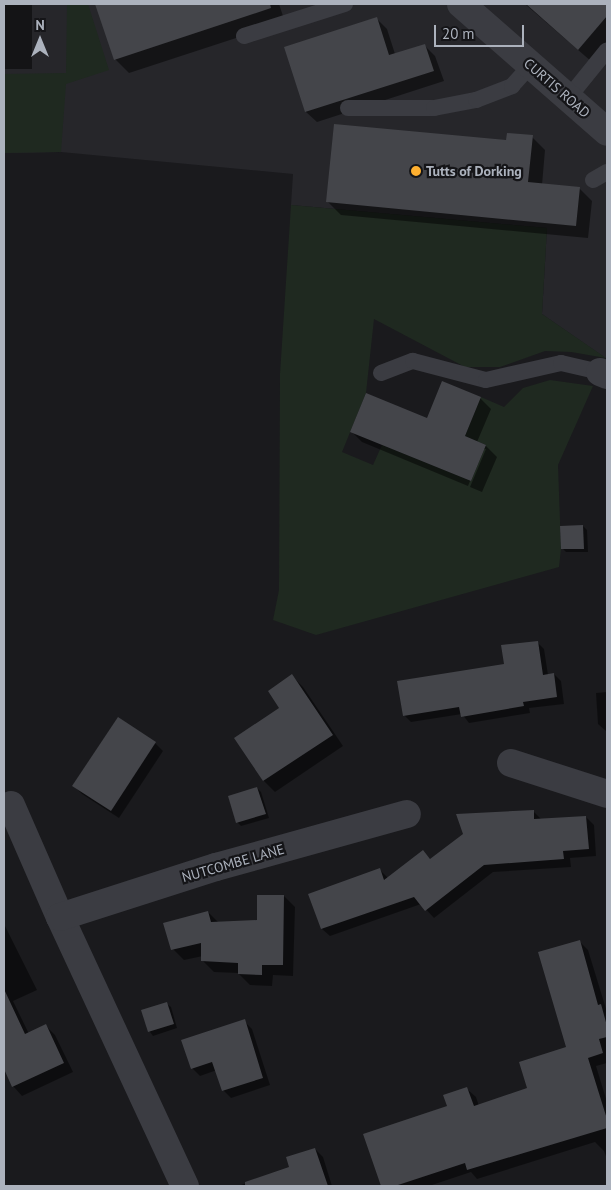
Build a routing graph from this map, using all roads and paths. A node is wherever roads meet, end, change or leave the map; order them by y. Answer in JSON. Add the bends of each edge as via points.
{"nodes":[{"id":1,"x":344,"y":4,"type":"edge"},
{"id":2,"x":461,"y":4,"type":"edge"},
{"id":3,"x":244,"y":36,"type":"dead end"},
{"id":4,"x":607,"y":50,"type":"edge"},
{"id":5,"x":531,"y":65,"type":"junction"},
{"id":6,"x":570,"y":97,"type":"junction"},
{"id":7,"x":348,"y":108,"type":"dead end"},
{"id":8,"x":607,"y":131,"type":"edge"},
{"id":9,"x":381,"y":373,"type":"dead end"},
{"id":10,"x":604,"y":374,"type":"edge"},
{"id":11,"x":511,"y":763,"type":"dead end"},
{"id":12,"x":607,"y":794,"type":"edge"},
{"id":13,"x":11,"y":804,"type":"dead end"},
{"id":14,"x":407,"y":814,"type":"dead end"},
{"id":15,"x":60,"y":917,"type":"junction"},
{"id":16,"x":185,"y":1186,"type":"edge"}],
"edges":[{"from":1,"to":3,"type":"lane"},
{"from":2,"to":5,"type":"street","name":"CURTIS ROAD"},
{"from":4,"to":6,"type":"lane"},
{"from":5,"to":6,"type":"street","name":"CURTIS ROAD"},
{"from":5,"to":7,"type":"lane","via":[[512,86],[476,100],[434,108]]},
{"from":6,"to":8,"type":"street","name":"CURTIS ROAD"},
{"from":9,"to":10,"type":"lane","via":[[414,361],[486,380],[561,363]]},
{"from":11,"to":12,"type":"street"},
{"from":13,"to":15,"type":"street"},
{"from":14,"to":15,"type":"street","name":"NUTCOMBE LANE","via":[[216,867]]},
{"from":15,"to":16,"type":"street"}]}
